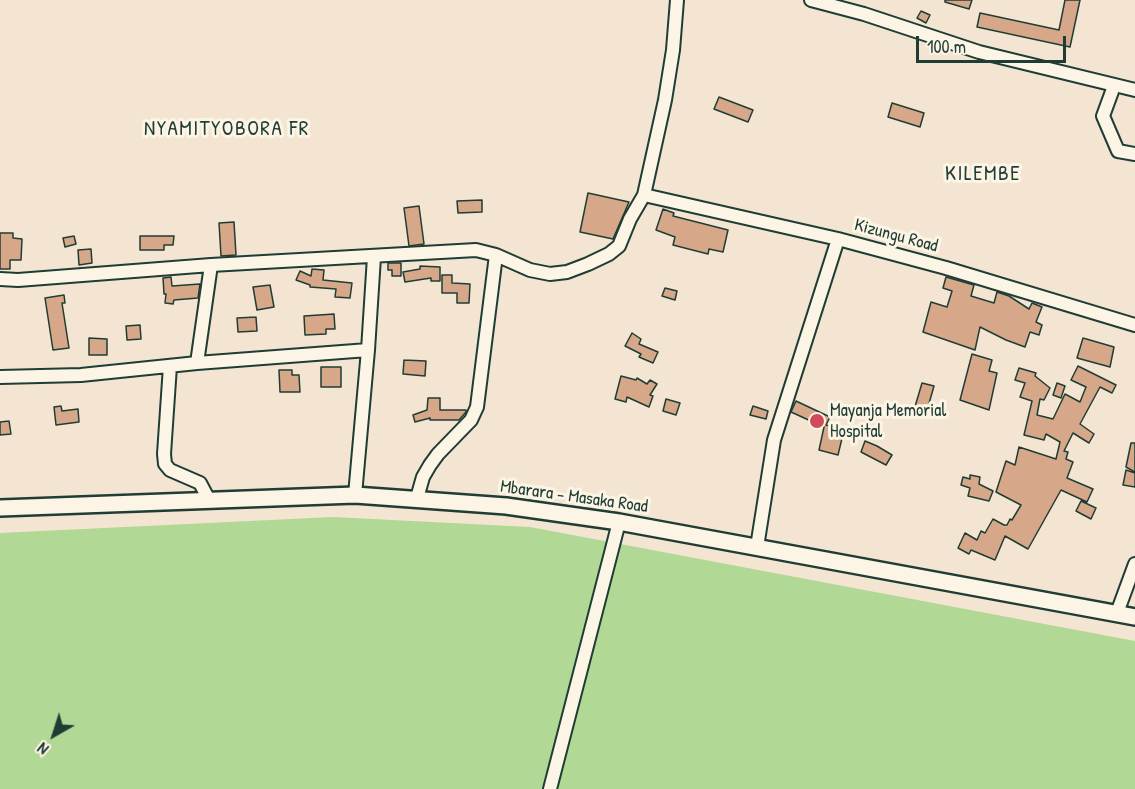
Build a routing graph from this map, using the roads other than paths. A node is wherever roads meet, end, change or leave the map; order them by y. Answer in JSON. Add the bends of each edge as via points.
{"nodes":[{"id":1,"x":677,"y":0,"type":"edge"},
{"id":2,"x":812,"y":0,"type":"edge"},
{"id":3,"x":1114,"y":86,"type":"junction"},
{"id":4,"x":1135,"y":90,"type":"edge"},
{"id":5,"x":1135,"y":154,"type":"edge"},
{"id":6,"x":644,"y":195,"type":"junction"},
{"id":7,"x":838,"y":239,"type":"junction"},
{"id":8,"x":496,"y":255,"type":"junction"},
{"id":9,"x":374,"y":257,"type":"junction"},
{"id":10,"x":211,"y":265,"type":"junction"},
{"id":11,"x":0,"y":279,"type":"edge"},
{"id":12,"x":1135,"y":325,"type":"edge"},
{"id":13,"x":368,"y":350,"type":"junction"},
{"id":14,"x":197,"y":363,"type":"junction"},
{"id":15,"x":170,"y":366,"type":"junction"},
{"id":16,"x":0,"y":377,"type":"edge"},
{"id":17,"x":355,"y":495,"type":"junction"},
{"id":18,"x":417,"y":498,"type":"junction"},
{"id":19,"x":209,"y":500,"type":"junction"},
{"id":20,"x":0,"y":508,"type":"edge"},
{"id":21,"x":619,"y":522,"type":"junction"},
{"id":22,"x":757,"y":547,"type":"junction"},
{"id":23,"x":1135,"y":564,"type":"edge"},
{"id":24,"x":1117,"y":614,"type":"junction"},
{"id":25,"x":1135,"y":617,"type":"edge"},
{"id":26,"x":550,"y":789,"type":"edge"}],
"edges":[{"from":1,"to":6,"type":"street","via":[[665,100]]},
{"from":2,"to":3,"type":"street","via":[[979,52]]},
{"from":3,"to":4,"type":"street"},
{"from":3,"to":5,"type":"street","via":[[1104,116],[1118,151]]},
{"from":6,"to":7,"type":"street","name":"Kizungu Road"},
{"from":6,"to":8,"type":"street","via":[[619,246],[588,264],[549,274]]},
{"from":7,"to":12,"type":"street","name":"Kizungu Road"},
{"from":7,"to":22,"type":"street","via":[[774,440]]},
{"from":8,"to":9,"type":"street","via":[[476,249]]},
{"from":8,"to":18,"type":"street","via":[[477,407],[471,420],[430,465]]},
{"from":9,"to":10,"type":"street"},
{"from":9,"to":13,"type":"street"},
{"from":10,"to":11,"type":"street"},
{"from":10,"to":14,"type":"street"},
{"from":13,"to":14,"type":"street"},
{"from":13,"to":17,"type":"street"},
{"from":14,"to":15,"type":"street"},
{"from":15,"to":16,"type":"street","via":[[81,375]]},
{"from":15,"to":19,"type":"street","via":[[165,464],[200,483]]},
{"from":17,"to":18,"type":"main road","name":"Mbarara - Masaka Road"},
{"from":17,"to":19,"type":"main road","name":"Mbarara - Masaka Road"},
{"from":18,"to":21,"type":"main road","name":"Mbarara - Masaka Road"},
{"from":19,"to":20,"type":"main road","name":"Mbarara - Masaka Road"},
{"from":21,"to":22,"type":"main road","name":"Mbarara - Masaka Road"},
{"from":21,"to":26,"type":"street"},
{"from":22,"to":24,"type":"main road","name":"Mbarara - Masaka Road"},
{"from":23,"to":24,"type":"street"},
{"from":24,"to":25,"type":"main road","name":"Mbarara - Masaka Road"}]}
